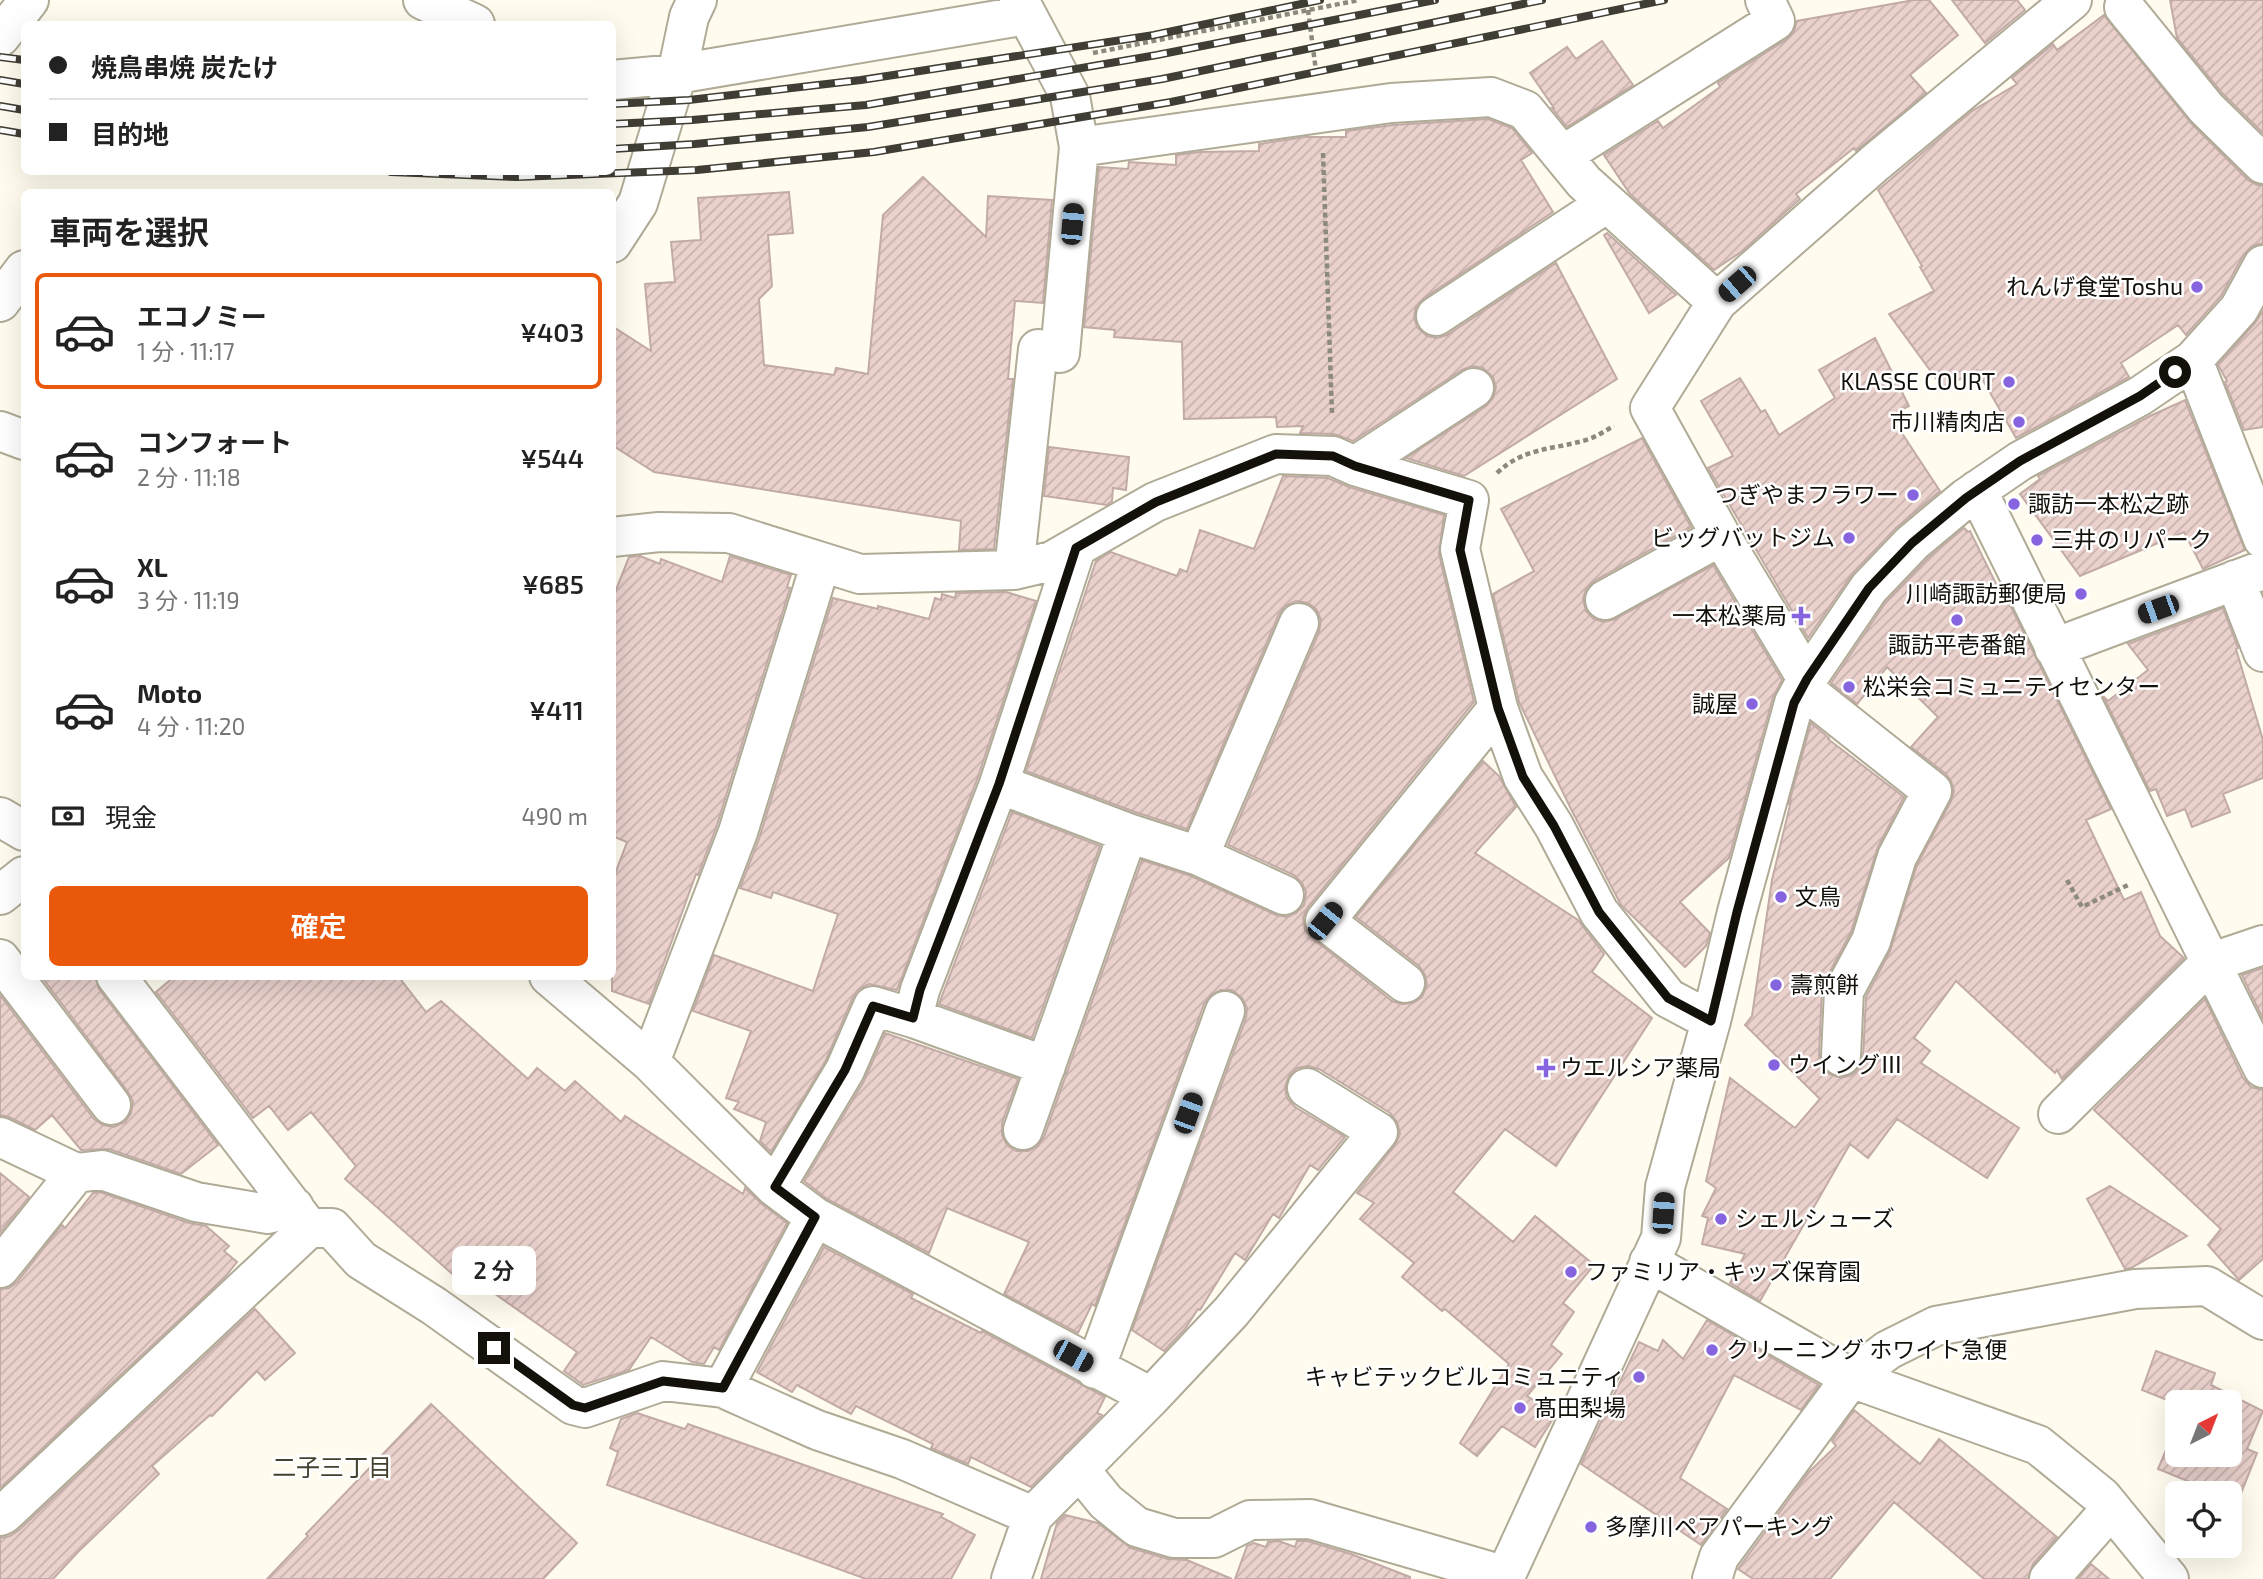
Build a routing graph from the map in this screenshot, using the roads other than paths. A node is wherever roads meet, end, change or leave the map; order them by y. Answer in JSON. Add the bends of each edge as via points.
{"nodes":[{"id":1,"x":423,"y":0,"type":"edge"},
{"id":2,"x":697,"y":0,"type":"edge"},
{"id":3,"x":1765,"y":0,"type":"edge"},
{"id":4,"x":2072,"y":0,"type":"edge"},
{"id":5,"x":2124,"y":7,"type":"dead end"},
{"id":6,"x":1023,"y":8,"type":"edge"},
{"id":7,"x":468,"y":21,"type":"edge"},
{"id":8,"x":677,"y":74,"type":"junction"},
{"id":9,"x":616,"y":80,"type":"edge"},
{"id":10,"x":1079,"y":147,"type":"junction"},
{"id":11,"x":1563,"y":155,"type":"junction"},
{"id":12,"x":2263,"y":164,"type":"edge"},
{"id":13,"x":1607,"y":203,"type":"junction"},
{"id":14,"x":616,"y":237,"type":"edge"},
{"id":15,"x":2263,"y":265,"type":"edge"},
{"id":16,"x":21,"y":274,"type":"edge"},
{"id":17,"x":0,"y":302,"type":"edge"},
{"id":18,"x":1717,"y":302,"type":"junction"},
{"id":19,"x":1436,"y":317,"type":"dead end"},
{"id":20,"x":2193,"y":360,"type":"junction"},
{"id":21,"x":1474,"y":388,"type":"dead end"},
{"id":22,"x":0,"y":431,"type":"edge"},
{"id":23,"x":21,"y":439,"type":"edge"},
{"id":24,"x":1344,"y":461,"type":"junction"},
{"id":25,"x":1977,"y":490,"type":"junction"},
{"id":26,"x":1721,"y":536,"type":"junction"},
{"id":27,"x":616,"y":537,"type":"edge"},
{"id":28,"x":2263,"y":539,"type":"edge"},
{"id":29,"x":1076,"y":548,"type":"junction"},
{"id":30,"x":821,"y":562,"type":"junction"},
{"id":31,"x":1014,"y":570,"type":"junction"},
{"id":32,"x":2249,"y":575,"type":"edge"},
{"id":33,"x":1605,"y":600,"type":"dead end"},
{"id":34,"x":1299,"y":624,"type":"dead end"},
{"id":35,"x":2053,"y":648,"type":"junction"},
{"id":36,"x":2263,"y":652,"type":"edge"},
{"id":37,"x":1804,"y":683,"type":"junction"},
{"id":38,"x":1498,"y":708,"type":"junction"},
{"id":39,"x":999,"y":784,"type":"junction"},
{"id":40,"x":0,"y":817,"type":"edge"},
{"id":41,"x":21,"y":829,"type":"edge"},
{"id":42,"x":1128,"y":833,"type":"junction"},
{"id":43,"x":1199,"y":856,"type":"junction"},
{"id":44,"x":21,"y":878,"type":"edge"},
{"id":45,"x":0,"y":895,"type":"edge"},
{"id":46,"x":1284,"y":895,"type":"dead end"},
{"id":47,"x":2263,"y":945,"type":"edge"},
{"id":48,"x":0,"y":959,"type":"edge"},
{"id":49,"x":2210,"y":963,"type":"junction"},
{"id":50,"x":119,"y":980,"type":"edge"},
{"id":51,"x":553,"y":980,"type":"edge"},
{"id":52,"x":1405,"y":984,"type":"dead end"},
{"id":53,"x":1225,"y":1011,"type":"dead end"},
{"id":54,"x":913,"y":1018,"type":"junction"},
{"id":55,"x":1711,"y":1021,"type":"junction"},
{"id":56,"x":1841,"y":1056,"type":"dead end"},
{"id":57,"x":650,"y":1062,"type":"junction"},
{"id":58,"x":1045,"y":1066,"type":"junction"},
{"id":59,"x":2263,"y":1068,"type":"edge"},
{"id":60,"x":1307,"y":1088,"type":"dead end"},
{"id":61,"x":111,"y":1105,"type":"dead end"},
{"id":62,"x":2058,"y":1114,"type":"dead end"},
{"id":63,"x":1023,"y":1130,"type":"dead end"},
{"id":64,"x":0,"y":1137,"type":"edge"},
{"id":65,"x":76,"y":1172,"type":"junction"},
{"id":66,"x":775,"y":1187,"type":"junction"},
{"id":67,"x":301,"y":1217,"type":"junction"},
{"id":68,"x":815,"y":1217,"type":"junction"},
{"id":69,"x":1649,"y":1262,"type":"junction"},
{"id":70,"x":0,"y":1268,"type":"edge"},
{"id":71,"x":2263,"y":1320,"type":"edge"},
{"id":72,"x":1096,"y":1369,"type":"junction"},
{"id":73,"x":1852,"y":1378,"type":"junction"},
{"id":74,"x":723,"y":1388,"type":"junction"},
{"id":75,"x":1151,"y":1397,"type":"junction"},
{"id":76,"x":1079,"y":1469,"type":"junction"},
{"id":77,"x":2111,"y":1508,"type":"junction"},
{"id":78,"x":0,"y":1516,"type":"edge"},
{"id":79,"x":1033,"y":1516,"type":"junction"},
{"id":80,"x":1505,"y":1577,"type":"edge"},
{"id":81,"x":1012,"y":1579,"type":"edge"},
{"id":82,"x":1712,"y":1579,"type":"edge"},
{"id":83,"x":2049,"y":1579,"type":"edge"},
{"id":84,"x":2169,"y":1579,"type":"edge"}],
"edges":[{"from":1,"to":7,"type":"street"},
{"from":2,"to":8,"type":"street"},
{"from":3,"to":11,"type":"street","via":[[1775,21]]},
{"from":4,"to":18,"type":"street"},
{"from":5,"to":12,"type":"street","via":[[2206,108]]},
{"from":6,"to":8,"type":"street"},
{"from":6,"to":10,"type":"street","via":[[1070,96]]},
{"from":8,"to":9,"type":"street"},
{"from":8,"to":14,"type":"street","via":[[639,203]]},
{"from":10,"to":11,"type":"street","via":[[1391,103],[1491,97],[1525,110]]},
{"from":10,"to":31,"type":"street","via":[[1060,353],[1038,349]]},
{"from":11,"to":13,"type":"street"},
{"from":13,"to":18,"type":"street"},
{"from":13,"to":19,"type":"street"},
{"from":15,"to":20,"type":"street","via":[[2239,309]]},
{"from":16,"to":17,"type":"street"},
{"from":18,"to":26,"type":"street","via":[[1650,408]]},
{"from":20,"to":25,"type":"street","via":[[2140,396],[2020,461]]},
{"from":20,"to":28,"type":"street"},
{"from":21,"to":24,"type":"street"},
{"from":22,"to":23,"type":"street"},
{"from":24,"to":29,"type":"street","via":[[1276,454],[1156,502]]},
{"from":24,"to":38,"type":"street","via":[[1469,500],[1460,550]]},
{"from":25,"to":35,"type":"street"},
{"from":25,"to":37,"type":"street","via":[[1912,543],[1869,588]]},
{"from":26,"to":33,"type":"street"},
{"from":26,"to":37,"type":"street"},
{"from":27,"to":30,"type":"street","via":[[729,533]]},
{"from":29,"to":31,"type":"street","via":[[1052,561]]},
{"from":29,"to":39,"type":"street"},
{"from":30,"to":31,"type":"street","via":[[860,574]]},
{"from":30,"to":57,"type":"street","via":[[738,832]]},
{"from":32,"to":35,"type":"street"},
{"from":32,"to":36,"type":"street"},
{"from":34,"to":43,"type":"street"},
{"from":35,"to":49,"type":"street"},
{"from":37,"to":55,"type":"street","via":[[1794,703]]},
{"from":37,"to":56,"type":"street","via":[[1932,791],[1897,857],[1871,941],[1844,991]]},
{"from":38,"to":52,"type":"street","via":[[1325,921]]},
{"from":38,"to":55,"type":"street","via":[[1523,777],[1599,912],[1668,998]]},
{"from":39,"to":42,"type":"street"},
{"from":39,"to":54,"type":"street"},
{"from":40,"to":41,"type":"street"},
{"from":42,"to":43,"type":"street"},
{"from":42,"to":58,"type":"street"},
{"from":43,"to":46,"type":"street"},
{"from":44,"to":45,"type":"street"},
{"from":47,"to":49,"type":"street"},
{"from":48,"to":61,"type":"street"},
{"from":49,"to":59,"type":"street"},
{"from":49,"to":62,"type":"street"},
{"from":50,"to":67,"type":"street"},
{"from":51,"to":57,"type":"street"},
{"from":53,"to":72,"type":"street"},
{"from":54,"to":58,"type":"street"},
{"from":54,"to":66,"type":"street","via":[[873,1006],[845,1070]]},
{"from":55,"to":69,"type":"street","via":[[1665,1187],[1661,1238]]},
{"from":57,"to":66,"type":"street"},
{"from":58,"to":63,"type":"street"},
{"from":60,"to":75,"type":"street","via":[[1378,1132],[1231,1312]]},
{"from":64,"to":65,"type":"street"},
{"from":65,"to":67,"type":"street","via":[[102,1170],[196,1202]]},
{"from":65,"to":70,"type":"street"},
{"from":66,"to":68,"type":"street"},
{"from":67,"to":74,"type":"street","via":[[332,1228],[361,1260],[573,1405],[585,1408],[663,1381]]},
{"from":67,"to":78,"type":"street"},
{"from":68,"to":72,"type":"street"},
{"from":68,"to":74,"type":"street"},
{"from":69,"to":73,"type":"street"},
{"from":69,"to":80,"type":"street"},
{"from":71,"to":73,"type":"street","via":[[2207,1286],[2135,1289],[1936,1326],[1888,1350]]},
{"from":72,"to":75,"type":"street"},
{"from":73,"to":77,"type":"street","via":[[2038,1445]]},
{"from":73,"to":82,"type":"street","via":[[1719,1556]]},
{"from":74,"to":79,"type":"street"},
{"from":75,"to":76,"type":"street"},
{"from":76,"to":79,"type":"street"},
{"from":76,"to":80,"type":"street","via":[[1106,1502],[1137,1527],[1174,1538],[1214,1538],[1250,1520],[1310,1519]]},
{"from":77,"to":83,"type":"street"},
{"from":77,"to":84,"type":"street"},
{"from":79,"to":81,"type":"street"}]}
